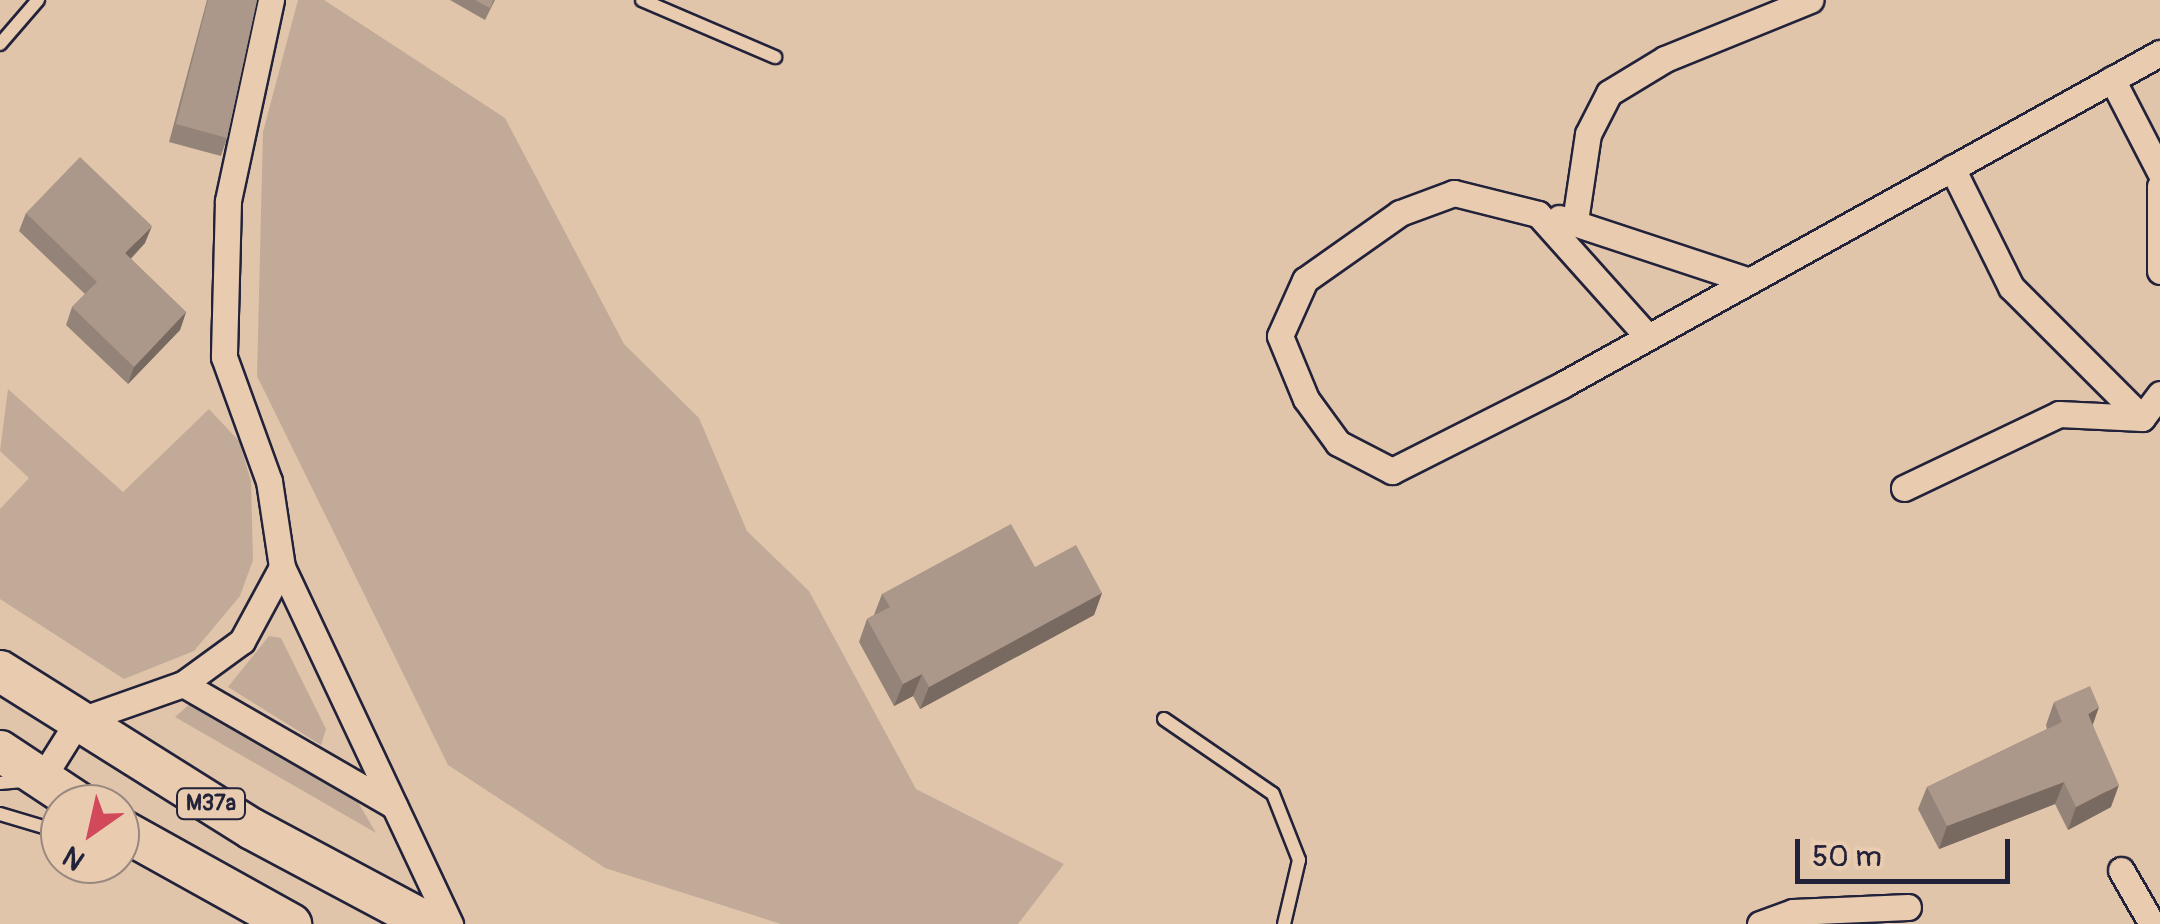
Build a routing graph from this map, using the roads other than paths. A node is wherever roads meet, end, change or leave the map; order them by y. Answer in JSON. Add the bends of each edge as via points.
{"nodes":[{"id":1,"x":38,"y":0,"type":"edge"},
{"id":2,"x":271,"y":0,"type":"edge"},
{"id":3,"x":642,"y":0,"type":"edge"},
{"id":4,"x":1810,"y":0,"type":"edge"},
{"id":5,"x":0,"y":44,"type":"edge"},
{"id":6,"x":2160,"y":53,"type":"edge"},
{"id":7,"x":775,"y":58,"type":"dead end"},
{"id":8,"x":2112,"y":80,"type":"junction"},
{"id":9,"x":1952,"y":168,"type":"junction"},
{"id":10,"x":2160,"y":172,"type":"edge"},
{"id":11,"x":2160,"y":186,"type":"edge"},
{"id":12,"x":1538,"y":214,"type":"junction"},
{"id":13,"x":1575,"y":220,"type":"junction"},
{"id":14,"x":2160,"y":271,"type":"edge"},
{"id":15,"x":1749,"y":281,"type":"junction"},
{"id":16,"x":1648,"y":337,"type":"junction"},
{"id":17,"x":2160,"y":394,"type":"edge"},
{"id":18,"x":2142,"y":418,"type":"junction"},
{"id":19,"x":1904,"y":488,"type":"dead end"},
{"id":20,"x":282,"y":567,"type":"junction"},
{"id":21,"x":0,"y":671,"type":"edge"},
{"id":22,"x":183,"y":684,"type":"junction"},
{"id":23,"x":1164,"y":720,"type":"dead end"},
{"id":24,"x":78,"y":721,"type":"junction"},
{"id":25,"x":0,"y":751,"type":"edge"},
{"id":26,"x":41,"y":780,"type":"junction"},
{"id":27,"x":0,"y":783,"type":"edge"},
{"id":28,"x":48,"y":784,"type":"edge"},
{"id":29,"x":394,"y":806,"type":"junction"},
{"id":30,"x":0,"y":814,"type":"edge"},
{"id":31,"x":40,"y":826,"type":"edge"},
{"id":32,"x":140,"y":840,"type":"edge"},
{"id":33,"x":140,"y":857,"type":"edge"},
{"id":34,"x":2121,"y":870,"type":"dead end"},
{"id":35,"x":202,"y":876,"type":"junction"},
{"id":36,"x":1908,"y":908,"type":"dead end"},
{"id":37,"x":291,"y":924,"type":"edge"},
{"id":38,"x":430,"y":924,"type":"edge"},
{"id":39,"x":450,"y":924,"type":"edge"},
{"id":40,"x":1284,"y":924,"type":"edge"},
{"id":41,"x":1760,"y":924,"type":"edge"},
{"id":42,"x":2152,"y":924,"type":"edge"}],
"edges":[{"from":1,"to":5,"type":"lane"},
{"from":2,"to":20,"type":"street","via":[[228,201],[224,357],[269,481]]},
{"from":3,"to":7,"type":"lane"},
{"from":4,"to":13,"type":"street","via":[[1665,59],[1609,93],[1588,134]]},
{"from":6,"to":8,"type":"street"},
{"from":8,"to":9,"type":"street"},
{"from":8,"to":10,"type":"street"},
{"from":9,"to":15,"type":"street"},
{"from":9,"to":18,"type":"street","via":[[2012,287]]},
{"from":11,"to":14,"type":"street"},
{"from":12,"to":13,"type":"street"},
{"from":12,"to":16,"type":"street"},
{"from":12,"to":16,"type":"street","via":[[1454,194],[1400,213],[1305,280],[1280,336],[1306,399],[1338,443],[1392,471]]},
{"from":13,"to":15,"type":"street"},
{"from":15,"to":16,"type":"street"},
{"from":17,"to":18,"type":"street"},
{"from":18,"to":19,"type":"street","via":[[2059,414]]},
{"from":20,"to":22,"type":"street","via":[[242,640]]},
{"from":20,"to":29,"type":"street"},
{"from":21,"to":24,"type":"highway","number":"M37a"},
{"from":22,"to":24,"type":"street"},
{"from":22,"to":29,"type":"street"},
{"from":23,"to":40,"type":"lane","via":[[1274,794],[1299,860]]},
{"from":24,"to":26,"type":"street"},
{"from":24,"to":38,"type":"highway","number":"M37a"},
{"from":25,"to":26,"type":"highway"},
{"from":26,"to":27,"type":"lane"},
{"from":26,"to":28,"type":"highway"},
{"from":29,"to":39,"type":"street"},
{"from":30,"to":31,"type":"lane"},
{"from":32,"to":35,"type":"highway","number":"M37a"},
{"from":33,"to":35,"type":"lane"},
{"from":34,"to":42,"type":"street"},
{"from":35,"to":37,"type":"highway","number":"M37a"},
{"from":36,"to":41,"type":"street","via":[[1793,912]]}]}
